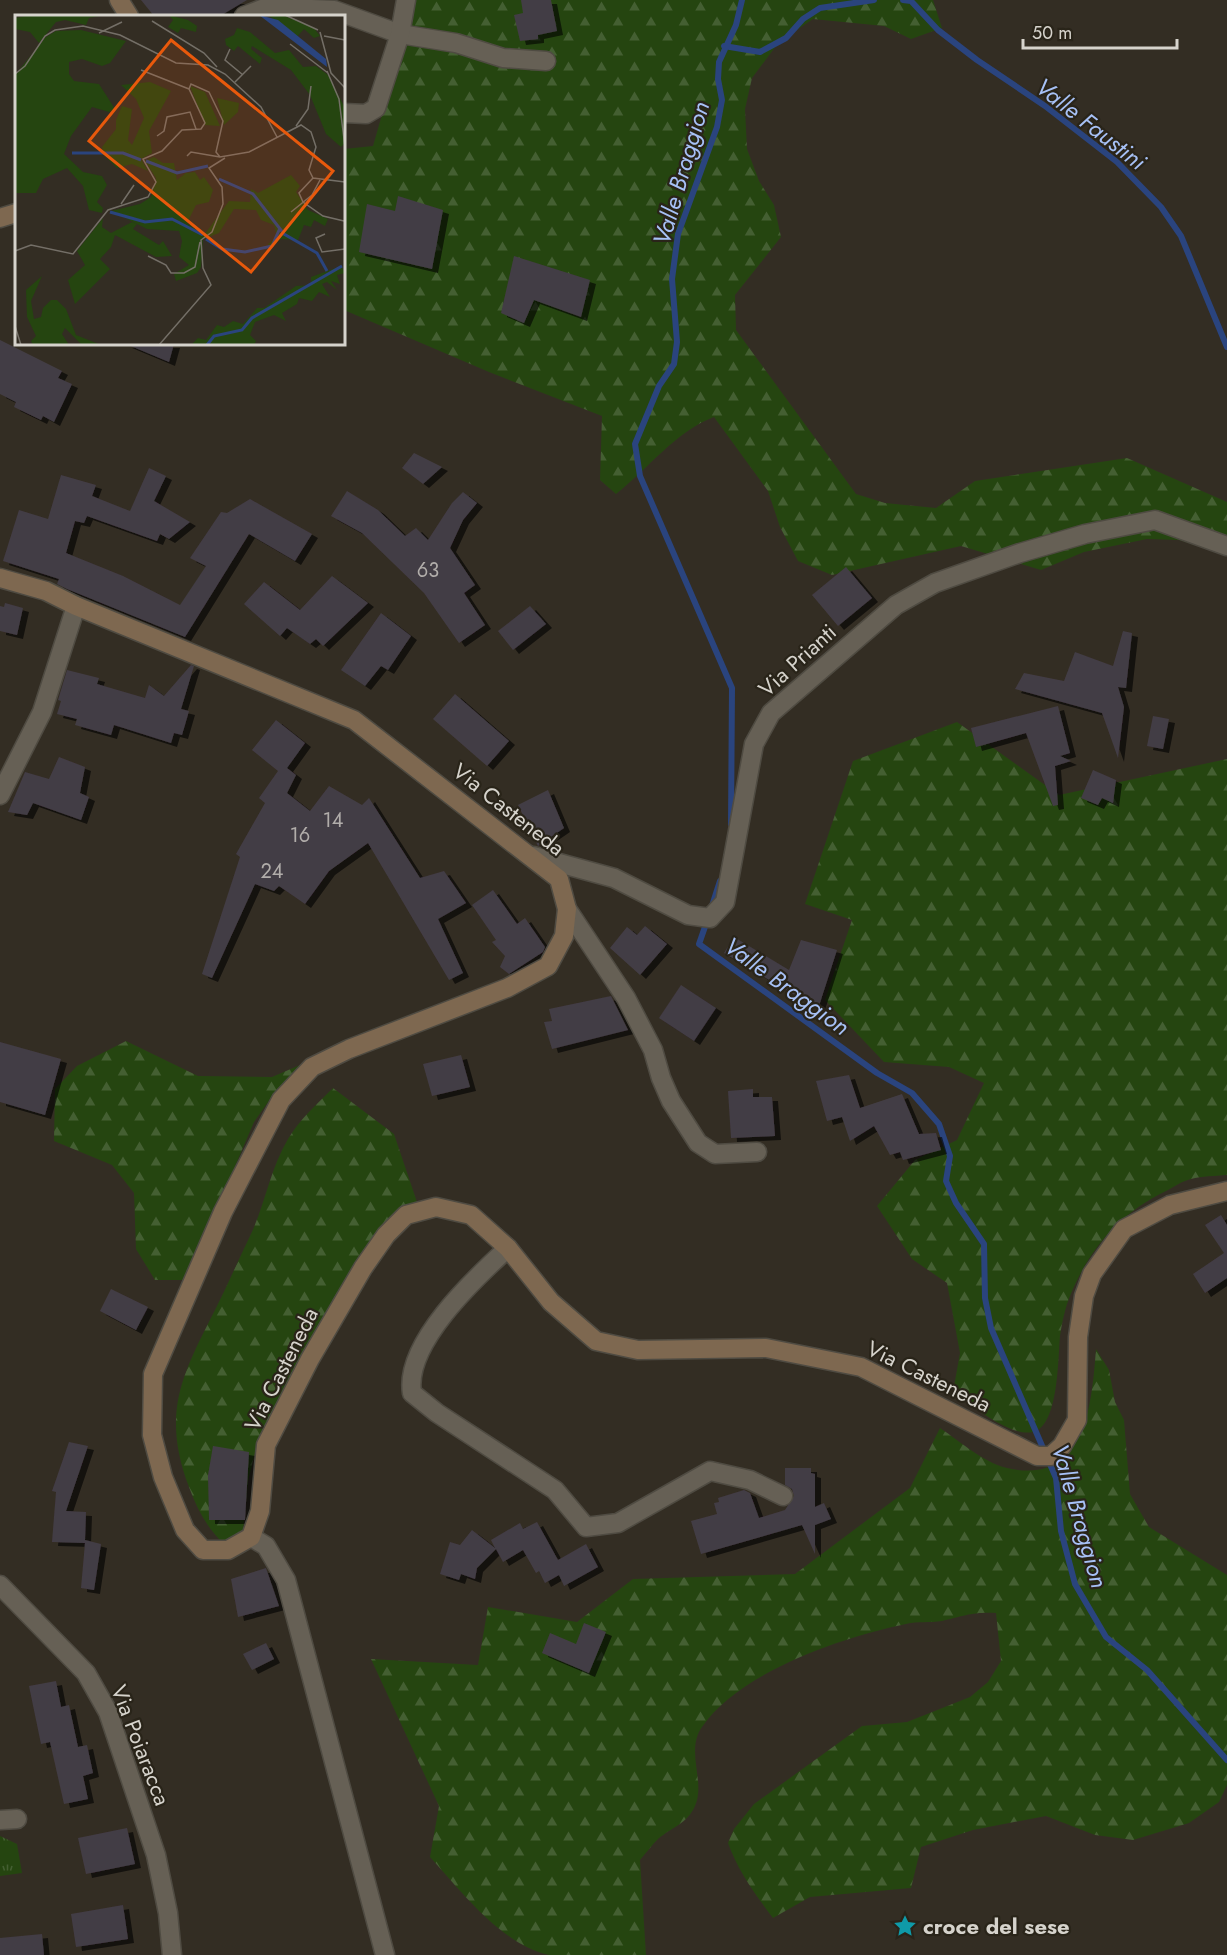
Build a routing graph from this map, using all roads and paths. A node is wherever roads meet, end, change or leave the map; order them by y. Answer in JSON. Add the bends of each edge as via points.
{"nodes":[{"id":1,"x":118,"y":0,"type":"edge"},
{"id":2,"x":406,"y":0,"type":"edge"},
{"id":3,"x":128,"y":15,"type":"edge"},
{"id":4,"x":247,"y":15,"type":"edge"},
{"id":5,"x":400,"y":34,"type":"junction"},
{"id":6,"x":546,"y":61,"type":"dead end"},
{"id":7,"x":345,"y":113,"type":"edge"},
{"id":8,"x":15,"y":213,"type":"edge"},
{"id":9,"x":0,"y":218,"type":"edge"},
{"id":10,"x":1227,"y":546,"type":"edge"},
{"id":11,"x":0,"y":578,"type":"edge"},
{"id":12,"x":76,"y":606,"type":"junction"},
{"id":13,"x":0,"y":795,"type":"edge"},
{"id":14,"x":533,"y":856,"type":"junction"},
{"id":15,"x":567,"y":909,"type":"junction"},
{"id":16,"x":757,"y":1152,"type":"dead end"},
{"id":17,"x":1227,"y":1191,"type":"edge"},
{"id":18,"x":508,"y":1248,"type":"junction"},
{"id":19,"x":783,"y":1496,"type":"dead end"},
{"id":20,"x":251,"y":1537,"type":"junction"},
{"id":21,"x":0,"y":1585,"type":"edge"},
{"id":22,"x":172,"y":1955,"type":"edge"},
{"id":23,"x":385,"y":1955,"type":"edge"}],
"edges":[{"from":1,"to":3,"type":"street"},
{"from":2,"to":5,"type":"street"},
{"from":4,"to":5,"type":"street","via":[[267,7],[334,10]]},
{"from":5,"to":6,"type":"street","via":[[503,57]]},
{"from":5,"to":7,"type":"street","via":[[376,108],[366,114]]},
{"from":8,"to":9,"type":"street"},
{"from":10,"to":14,"type":"street","name":"Via Prianti","via":[[1155,520],[1085,534],[1020,553],[935,583],[896,606],[771,713],[754,744],[725,902],[710,918],[688,915],[614,878]]},
{"from":11,"to":12,"type":"street","name":"Via Casteneda","via":[[46,591]]},
{"from":12,"to":13,"type":"street","via":[[42,712]]},
{"from":12,"to":14,"type":"street","name":"Via Casteneda","via":[[354,720]]},
{"from":14,"to":15,"type":"street","name":"Via Casteneda","via":[[559,879]]},
{"from":15,"to":16,"type":"street","via":[[626,998],[653,1050],[671,1101],[698,1143],[715,1154]]},
{"from":15,"to":20,"type":"street","name":"Via Casteneda","via":[[564,936],[548,966],[507,988],[349,1048],[312,1067],[281,1100],[222,1212],[153,1374],[152,1435],[163,1477],[185,1530],[203,1550],[228,1550]]},
{"from":17,"to":18,"type":"street","name":"Via Casteneda","via":[[1170,1205],[1124,1230],[1092,1274],[1077,1337],[1077,1420],[1062,1446],[1051,1456],[1036,1456],[861,1367],[766,1348],[638,1350],[596,1341],[551,1302]]},
{"from":18,"to":19,"type":"street","via":[[479,1275],[417,1355],[410,1379],[412,1393],[555,1490],[586,1527],[618,1523],[710,1471],[750,1480]]},
{"from":18,"to":20,"type":"street","name":"Via Casteneda","via":[[471,1215],[436,1207],[406,1215],[386,1234],[310,1359],[267,1445],[260,1511]]},
{"from":20,"to":23,"type":"street","via":[[266,1546],[286,1580]]},
{"from":21,"to":22,"type":"street","name":"Via Poiaracca","via":[[86,1674],[108,1712],[156,1855]]}]}
